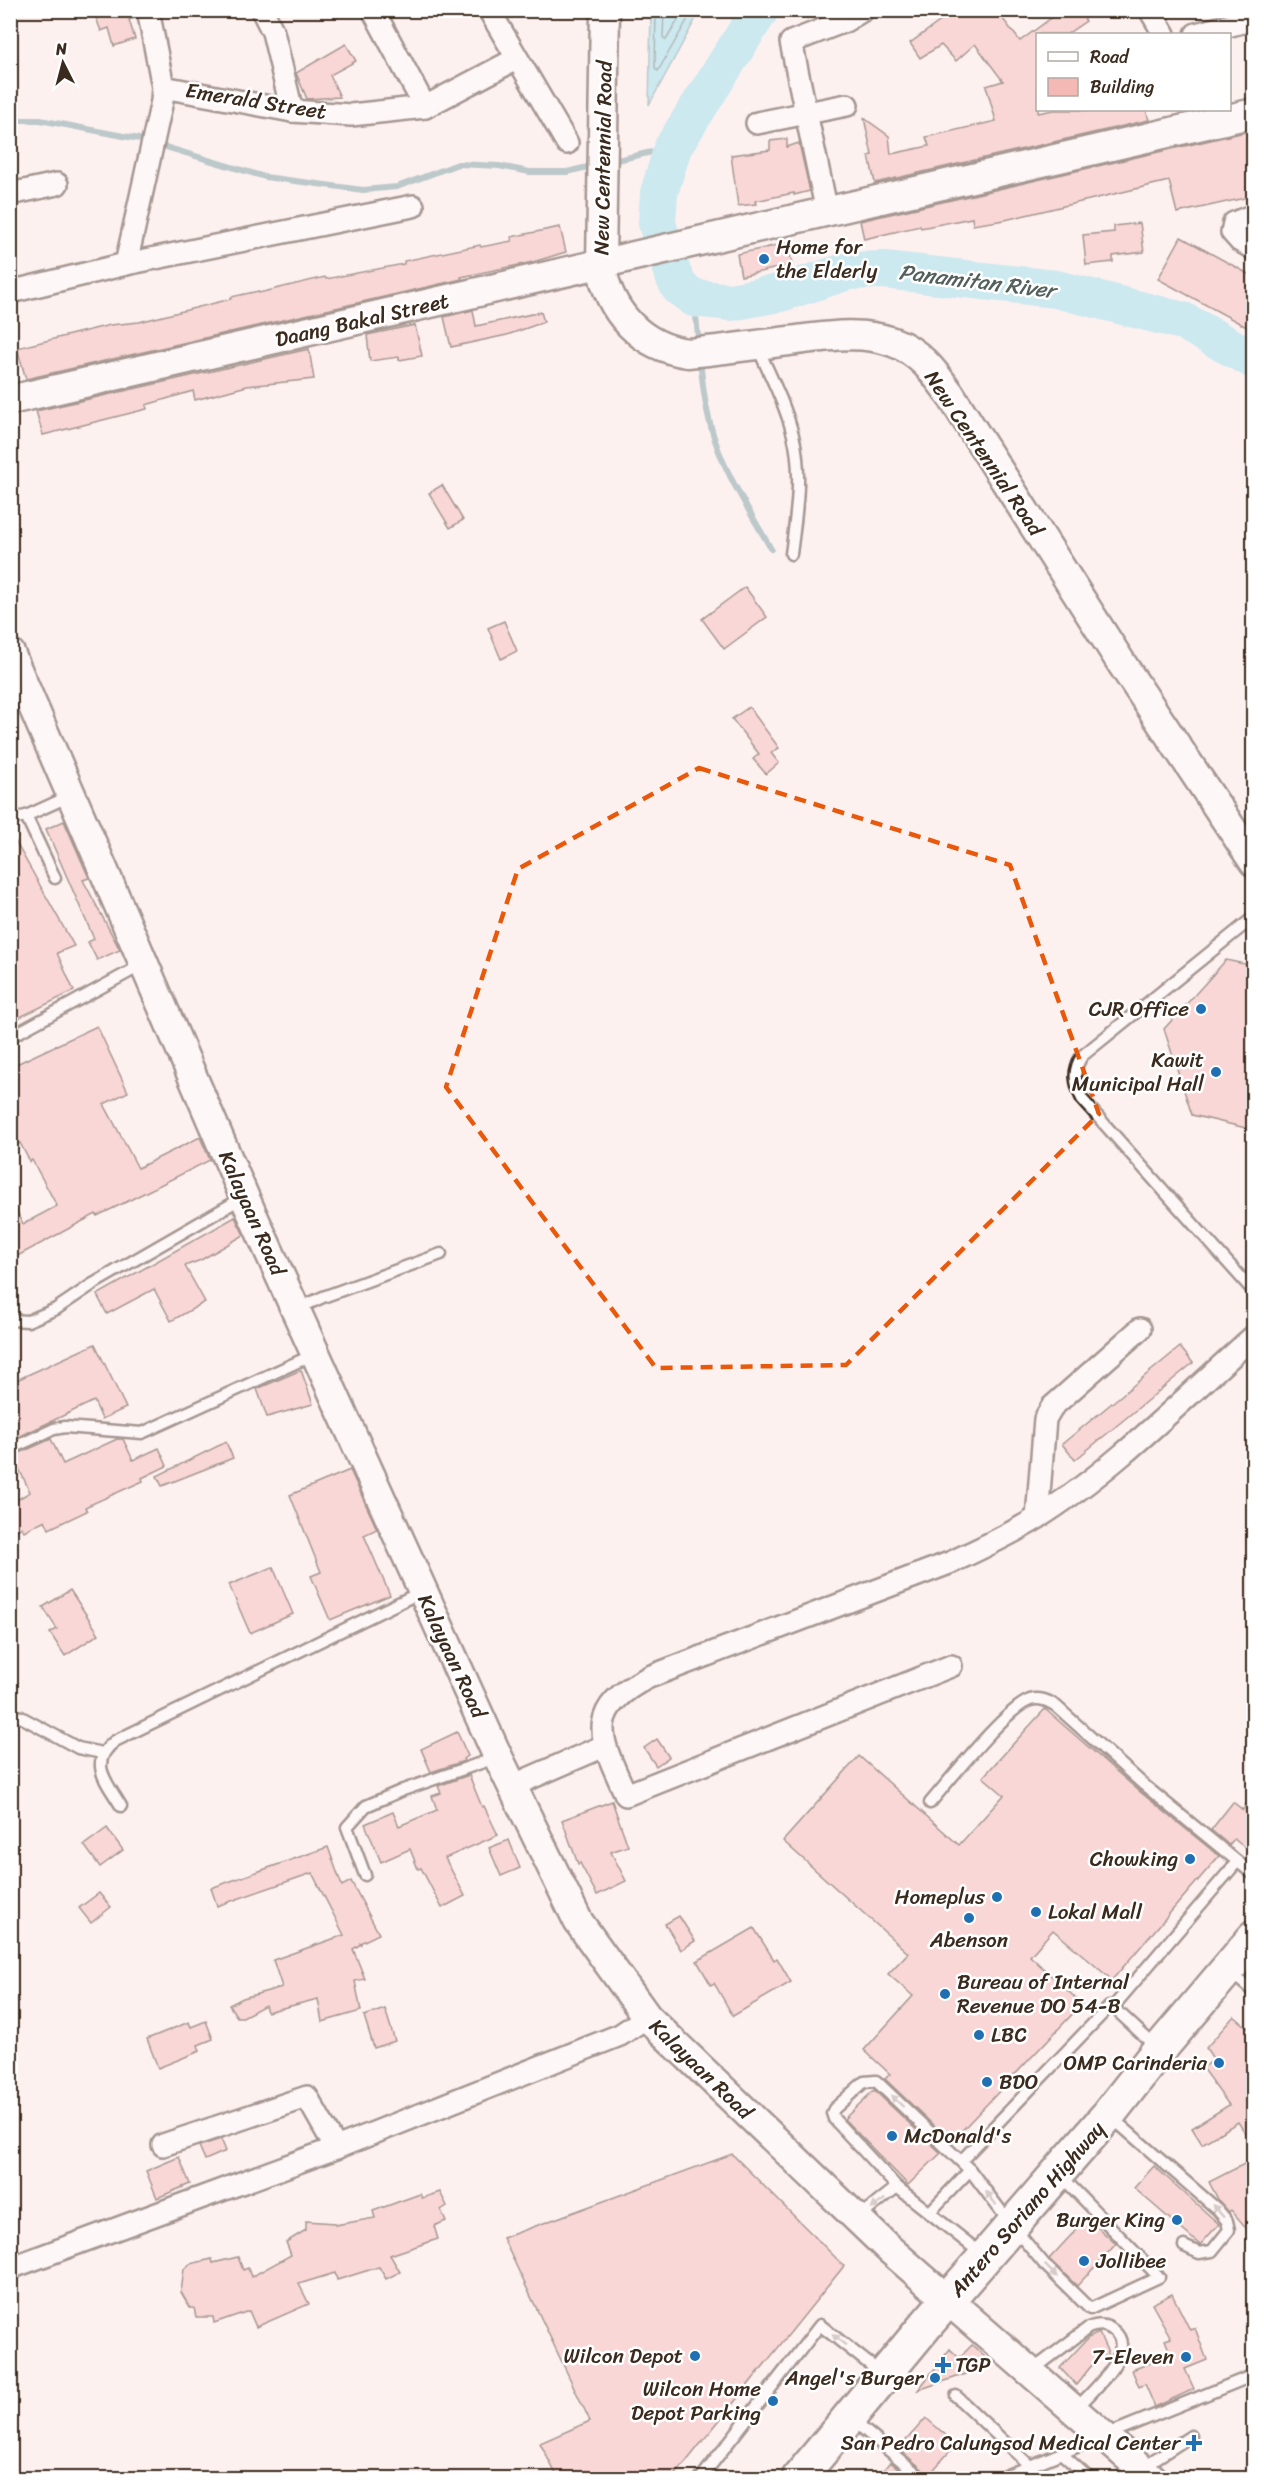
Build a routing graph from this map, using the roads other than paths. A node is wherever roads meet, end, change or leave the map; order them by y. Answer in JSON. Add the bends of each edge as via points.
{"nodes":[{"id":1,"x":148,"y":10,"type":"edge"},
{"id":2,"x":262,"y":10,"type":"edge"},
{"id":3,"x":373,"y":10,"type":"edge"},
{"id":4,"x":489,"y":10,"type":"edge"},
{"id":5,"x":605,"y":10,"type":"edge"},
{"id":6,"x":863,"y":10,"type":"edge"},
{"id":7,"x":1150,"y":10,"type":"edge"},
{"id":8,"x":1254,"y":19,"type":"edge"},
{"id":9,"x":1163,"y":33,"type":"edge"},
{"id":10,"x":1200,"y":33,"type":"edge"},
{"id":11,"x":516,"y":59,"type":"junction"},
{"id":12,"x":163,"y":94,"type":"junction"},
{"id":13,"x":847,"y":105,"type":"dead end"},
{"id":14,"x":425,"y":107,"type":"junction"},
{"id":15,"x":292,"y":111,"type":"junction"},
{"id":16,"x":807,"y":113,"type":"junction"},
{"id":17,"x":1254,"y":113,"type":"edge"},
{"id":18,"x":757,"y":123,"type":"dead end"},
{"id":19,"x":567,"y":143,"type":"dead end"},
{"id":20,"x":57,"y":184,"type":"dead end"},
{"id":21,"x":10,"y":194,"type":"edge"},
{"id":22,"x":413,"y":206,"type":"dead end"},
{"id":23,"x":827,"y":212,"type":"junction"},
{"id":24,"x":1254,"y":215,"type":"edge"},
{"id":25,"x":1254,"y":249,"type":"edge"},
{"id":26,"x":126,"y":264,"type":"junction"},
{"id":27,"x":601,"y":265,"type":"junction"},
{"id":28,"x":10,"y":292,"type":"edge"},
{"id":29,"x":757,"y":345,"type":"junction"},
{"id":30,"x":10,"y":400,"type":"edge"},
{"id":31,"x":791,"y":554,"type":"dead end"},
{"id":32,"x":10,"y":653,"type":"edge"},
{"id":33,"x":72,"y":795,"type":"junction"},
{"id":34,"x":26,"y":816,"type":"junction"},
{"id":35,"x":10,"y":819,"type":"edge"},
{"id":36,"x":1254,"y":862,"type":"edge"},
{"id":37,"x":55,"y":878,"type":"dead end"},
{"id":38,"x":1254,"y":917,"type":"edge"},
{"id":39,"x":143,"y":964,"type":"junction"},
{"id":40,"x":10,"y":1037,"type":"edge"},
{"id":41,"x":244,"y":1196,"type":"junction"},
{"id":42,"x":441,"y":1254,"type":"dead end"},
{"id":43,"x":1254,"y":1292,"type":"edge"},
{"id":44,"x":295,"y":1311,"type":"junction"},
{"id":45,"x":10,"y":1320,"type":"edge"},
{"id":46,"x":1140,"y":1329,"type":"dead end"},
{"id":47,"x":1254,"y":1336,"type":"edge"},
{"id":48,"x":315,"y":1354,"type":"junction"},
{"id":49,"x":10,"y":1449,"type":"edge"},
{"id":50,"x":1037,"y":1518,"type":"junction"},
{"id":51,"x":422,"y":1591,"type":"junction"},
{"id":52,"x":951,"y":1666,"type":"dead end"},
{"id":53,"x":10,"y":1715,"type":"edge"},
{"id":54,"x":604,"y":1746,"type":"junction"},
{"id":55,"x":102,"y":1753,"type":"junction"},
{"id":56,"x":498,"y":1757,"type":"junction"},
{"id":57,"x":512,"y":1786,"type":"junction"},
{"id":58,"x":930,"y":1803,"type":"dead end"},
{"id":59,"x":121,"y":1806,"type":"dead end"},
{"id":60,"x":1237,"y":1862,"type":"junction"},
{"id":61,"x":364,"y":1875,"type":"dead end"},
{"id":62,"x":1254,"y":1875,"type":"edge"},
{"id":63,"x":1254,"y":1938,"type":"edge"},
{"id":64,"x":1228,"y":1970,"type":"junction"},
{"id":65,"x":1254,"y":1992,"type":"edge"},
{"id":66,"x":1113,"y":2007,"type":"junction"},
{"id":67,"x":647,"y":2017,"type":"junction"},
{"id":68,"x":1159,"y":2050,"type":"junction"},
{"id":69,"x":1108,"y":2115,"type":"junction"},
{"id":70,"x":164,"y":2145,"type":"dead end"},
{"id":71,"x":336,"y":2148,"type":"junction"},
{"id":72,"x":961,"y":2161,"type":"junction"},
{"id":73,"x":970,"y":2170,"type":"junction"},
{"id":74,"x":1058,"y":2174,"type":"junction"},
{"id":75,"x":897,"y":2187,"type":"junction"},
{"id":76,"x":929,"y":2213,"type":"junction"},
{"id":77,"x":857,"y":2219,"type":"junction"},
{"id":78,"x":1013,"y":2227,"type":"junction"},
{"id":79,"x":1184,"y":2246,"type":"dead end"},
{"id":80,"x":985,"y":2257,"type":"junction"},
{"id":81,"x":10,"y":2268,"type":"edge"},
{"id":82,"x":948,"y":2299,"type":"junction"},
{"id":83,"x":1030,"y":2372,"type":"junction"},
{"id":84,"x":1254,"y":2375,"type":"edge"},
{"id":85,"x":885,"y":2376,"type":"junction"},
{"id":86,"x":956,"y":2396,"type":"dead end"},
{"id":87,"x":1074,"y":2411,"type":"junction"},
{"id":88,"x":850,"y":2418,"type":"junction"},
{"id":89,"x":1191,"y":2436,"type":"dead end"},
{"id":90,"x":1103,"y":2438,"type":"junction"},
{"id":91,"x":1062,"y":2454,"type":"junction"},
{"id":92,"x":1030,"y":2466,"type":"junction"},
{"id":93,"x":1147,"y":2473,"type":"edge"},
{"id":94,"x":802,"y":2477,"type":"edge"},
{"id":95,"x":701,"y":2478,"type":"edge"},
{"id":96,"x":922,"y":2478,"type":"edge"},
{"id":97,"x":1000,"y":2478,"type":"edge"},
{"id":98,"x":1089,"y":2478,"type":"edge"}],
"edges":[{"from":1,"to":12,"type":"street"},
{"from":2,"to":15,"type":"street","via":[[273,32]]},
{"from":3,"to":14,"type":"street"},
{"from":4,"to":11,"type":"street"},
{"from":5,"to":27,"type":"street","name":"New Centennial Road"},
{"from":6,"to":16,"type":"street","via":[[791,42]]},
{"from":7,"to":9,"type":"street"},
{"from":8,"to":10,"type":"street"},
{"from":11,"to":14,"type":"street","name":"Emerald Street"},
{"from":11,"to":19,"type":"street"},
{"from":12,"to":15,"type":"street","name":"Emerald Street"},
{"from":12,"to":26,"type":"street"},
{"from":13,"to":16,"type":"street"},
{"from":14,"to":15,"type":"street","name":"Emerald Street","via":[[351,115]]},
{"from":16,"to":18,"type":"street"},
{"from":16,"to":23,"type":"street"},
{"from":17,"to":23,"type":"street","name":"Daang Bakal Street"},
{"from":20,"to":21,"type":"street"},
{"from":22,"to":26,"type":"street"},
{"from":23,"to":27,"type":"street","name":"Daang Bakal Street"},
{"from":24,"to":25,"type":"street","via":[[1234,223],[1232,232]]},
{"from":26,"to":28,"type":"street"},
{"from":27,"to":29,"type":"street","name":"New Centennial Road","via":[[609,295],[626,321],[649,341],[675,351],[699,352]]},
{"from":27,"to":30,"type":"street","name":"Daang Bakal Street"},
{"from":29,"to":31,"type":"lane","via":[[794,436],[798,473]]},
{"from":29,"to":36,"type":"street","name":"New Centennial Road","via":[[840,335],[866,336],[894,342],[916,354],[933,372]]},
{"from":32,"to":33,"type":"street","name":"Kalayaan Road"},
{"from":33,"to":34,"type":"lane"},
{"from":33,"to":39,"type":"street","name":"Kalayaan Road"},
{"from":34,"to":35,"type":"lane"},
{"from":34,"to":37,"type":"lane"},
{"from":38,"to":43,"type":"lane","via":[[1082,1056],[1076,1065],[1075,1083],[1082,1099]]},
{"from":39,"to":40,"type":"lane"},
{"from":39,"to":41,"type":"street","name":"Kalayaan Road"},
{"from":41,"to":44,"type":"street","name":"Kalayaan Road"},
{"from":41,"to":45,"type":"lane","via":[[56,1309],[28,1321]]},
{"from":42,"to":44,"type":"lane"},
{"from":44,"to":48,"type":"street","name":"Kalayaan Road"},
{"from":46,"to":50,"type":"street","via":[[1052,1407],[1045,1419]]},
{"from":47,"to":50,"type":"street","via":[[1112,1462]]},
{"from":48,"to":49,"type":"lane","via":[[142,1432],[65,1427]]},
{"from":48,"to":51,"type":"street","name":"Kalayaan Road"},
{"from":50,"to":54,"type":"street","via":[[952,1562],[632,1685],[609,1707],[604,1721]]},
{"from":51,"to":55,"type":"lane","via":[[132,1732]]},
{"from":51,"to":56,"type":"street","name":"Kalayaan Road"},
{"from":52,"to":54,"type":"street","via":[[626,1795]]},
{"from":53,"to":55,"type":"lane","via":[[21,1717],[78,1748]]},
{"from":54,"to":57,"type":"street"},
{"from":55,"to":59,"type":"lane","via":[[102,1772]]},
{"from":56,"to":57,"type":"street","name":"Kalayaan Road"},
{"from":56,"to":61,"type":"lane","via":[[366,1806],[347,1827]]},
{"from":57,"to":67,"type":"street","name":"Kalayaan Road","via":[[578,1921]]},
{"from":58,"to":60,"type":"lane","via":[[1008,1716],[1028,1701],[1043,1700],[1056,1706]]},
{"from":60,"to":62,"type":"lane"},
{"from":60,"to":66,"type":"lane"},
{"from":63,"to":64,"type":"main road","name":"Antero Soriano Highway"},
{"from":64,"to":65,"type":"lane"},
{"from":64,"to":68,"type":"main road","name":"Antero Soriano Highway"},
{"from":66,"to":68,"type":"lane"},
{"from":66,"to":72,"type":"lane","via":[[1076,2038]]},
{"from":67,"to":71,"type":"street","via":[[620,2035]]},
{"from":67,"to":77,"type":"street","name":"Kalayaan Road"},
{"from":68,"to":69,"type":"main road","name":"Antero Soriano Highway"},
{"from":69,"to":74,"type":"main road","name":"Antero Soriano Highway"},
{"from":79,"to":69,"type":"lane","one_way":true,"via":[[1199,2253],[1212,2251],[1229,2230],[1227,2222]]},
{"from":70,"to":71,"type":"street","via":[[308,2097]]},
{"from":71,"to":81,"type":"street"},
{"from":72,"to":73,"type":"lane"},
{"from":72,"to":75,"type":"lane","one_way":true,"via":[[876,2081],[864,2082],[834,2109],[832,2117]]},
{"from":73,"to":76,"type":"lane"},
{"from":78,"to":73,"type":"lane","one_way":true},
{"from":74,"to":78,"type":"main road","name":"Antero Soriano Highway"},
{"from":78,"to":74,"type":"lane","one_way":true,"via":[[1090,2309],[1159,2277]]},
{"from":75,"to":76,"type":"lane"},
{"from":75,"to":77,"type":"lane","one_way":true},
{"from":76,"to":80,"type":"lane"},
{"from":77,"to":82,"type":"street","name":"Kalayaan Road"},
{"from":78,"to":80,"type":"main road","name":"Antero Soriano Highway"},
{"from":80,"to":82,"type":"main road","name":"Antero Soriano Highway"},
{"from":82,"to":83,"type":"street","name":"Kalayaan Road"},
{"from":82,"to":85,"type":"main road","name":"Antero Soriano Highway"},
{"from":83,"to":87,"type":"street","name":"Kalayaan Road"},
{"from":83,"to":87,"type":"lane","via":[[1088,2328],[1109,2327],[1119,2335],[1120,2359]]},
{"from":84,"to":90,"type":"lane"},
{"from":85,"to":88,"type":"main road","name":"Antero Soriano Highway"},
{"from":85,"to":95,"type":"lane","one_way":true,"via":[[820,2325]]},
{"from":86,"to":92,"type":"lane"},
{"from":87,"to":90,"type":"street","name":"Kalayaan Road"},
{"from":88,"to":94,"type":"main road","name":"Antero Soriano Highway"},
{"from":88,"to":96,"type":"lane"},
{"from":89,"to":93,"type":"lane"},
{"from":90,"to":91,"type":"lane"},
{"from":90,"to":93,"type":"street","name":"Kalayaan Road"},
{"from":91,"to":92,"type":"lane"},
{"from":91,"to":98,"type":"lane"},
{"from":92,"to":97,"type":"lane"}]}
